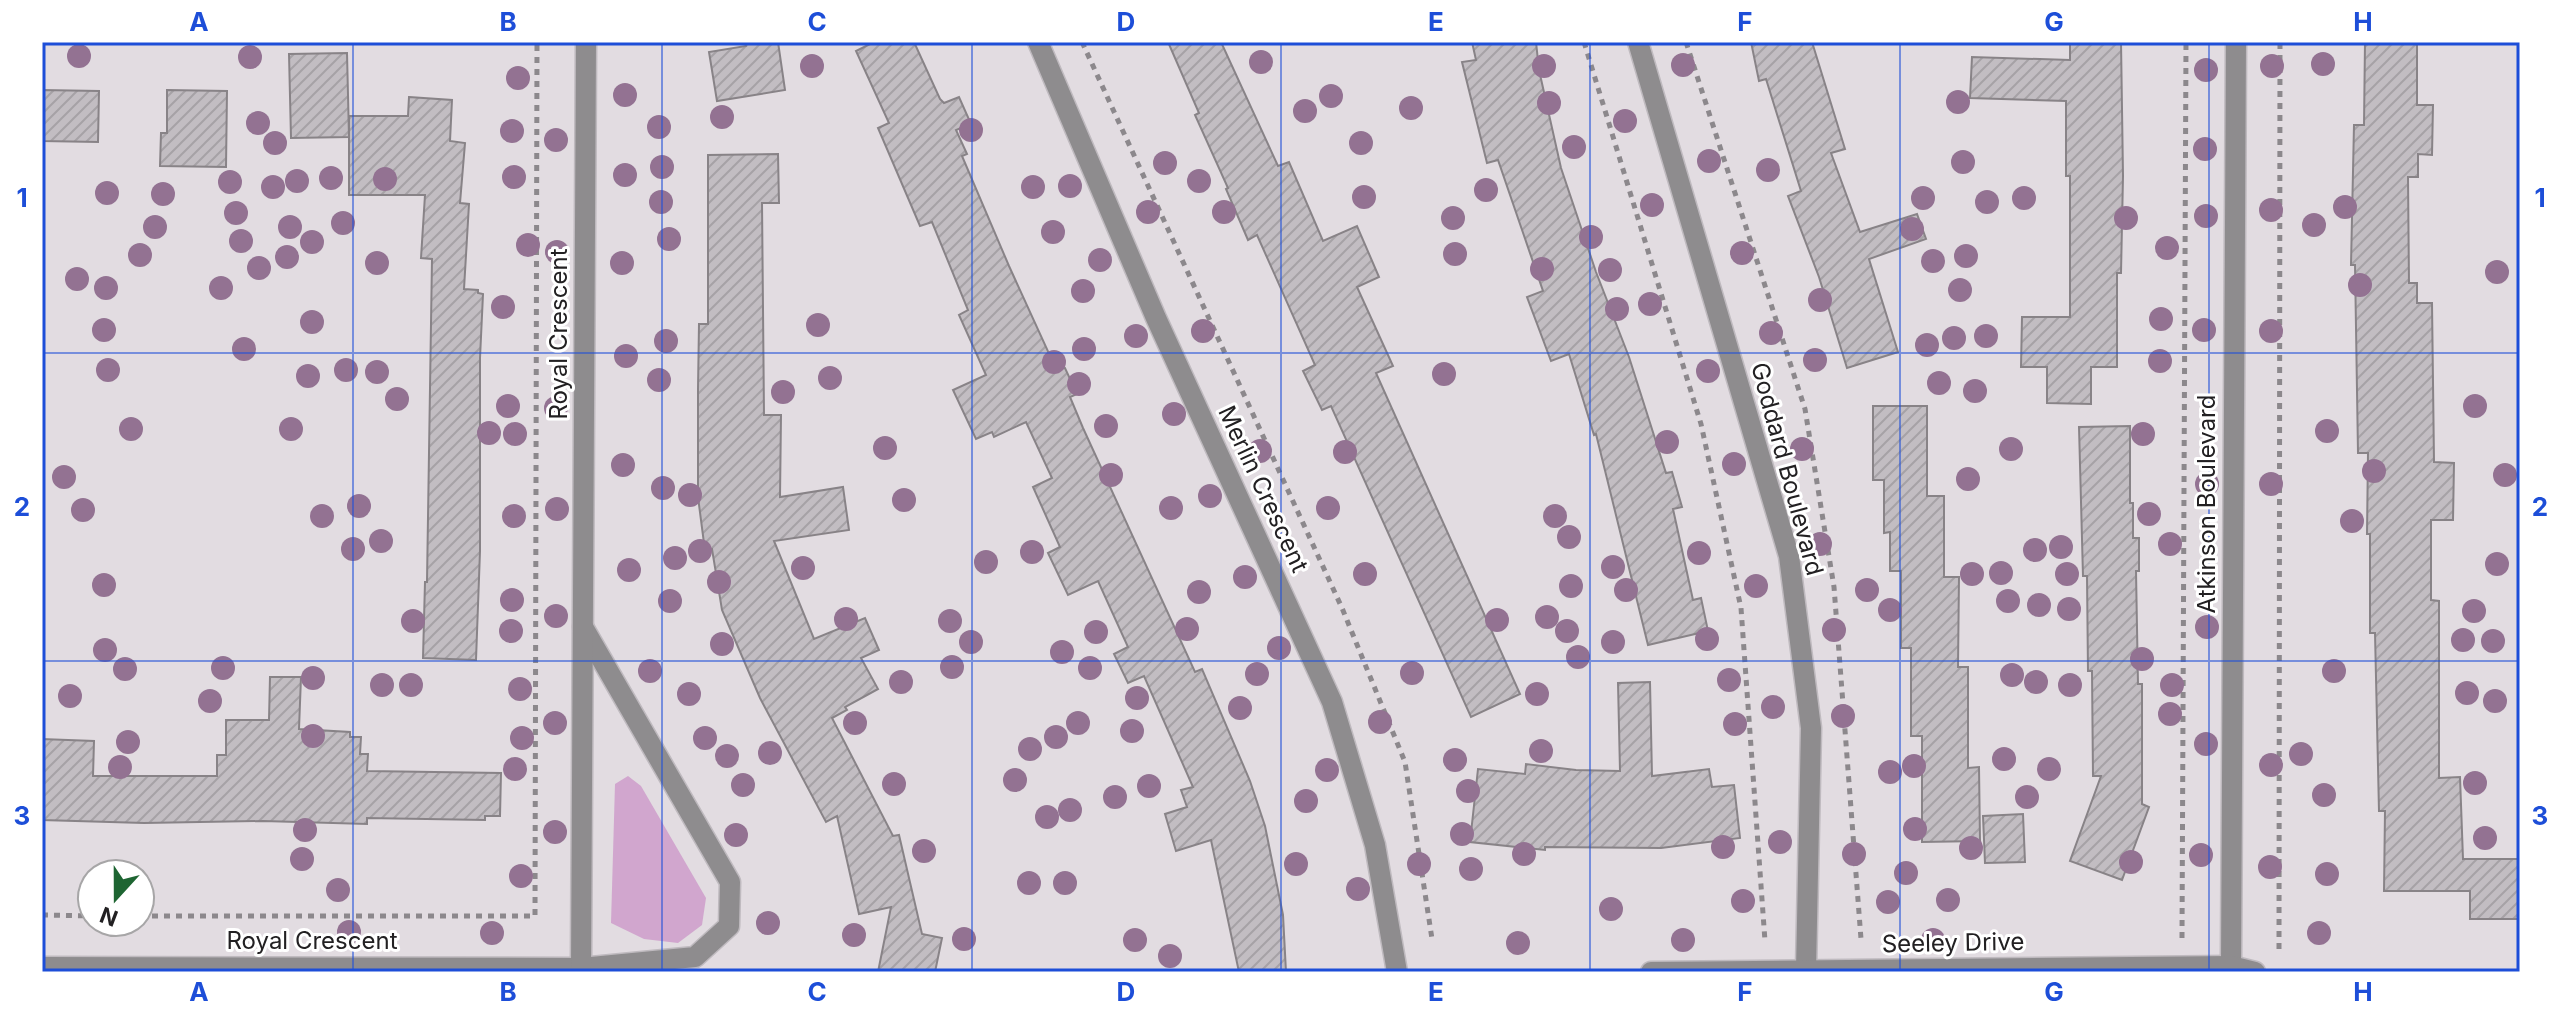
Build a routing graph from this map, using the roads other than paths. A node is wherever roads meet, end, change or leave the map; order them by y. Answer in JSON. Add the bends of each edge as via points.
{"nodes":[{"id":1,"x":586,"y":42,"type":"edge"},
{"id":2,"x":1038,"y":42,"type":"edge"},
{"id":3,"x":1638,"y":42,"type":"edge"},
{"id":4,"x":2236,"y":42,"type":"edge"},
{"id":5,"x":583,"y":627,"type":"junction"},
{"id":6,"x":2231,"y":966,"type":"junction"},
{"id":7,"x":42,"y":967,"type":"edge"},
{"id":8,"x":581,"y":968,"type":"junction"},
{"id":9,"x":1806,"y":970,"type":"edge"},
{"id":10,"x":1397,"y":972,"type":"edge"},
{"id":11,"x":1651,"y":972,"type":"edge"},
{"id":12,"x":2255,"y":972,"type":"edge"}],
"edges":[{"from":1,"to":5,"type":"street","name":"Royal Crescent"},
{"from":2,"to":10,"type":"street","name":"Merlin Crescent","via":[[1156,318],[1332,702],[1375,845]]},
{"from":3,"to":9,"type":"street","name":"Goddard Boulevard","via":[[1789,556],[1811,728]]},
{"from":4,"to":6,"type":"street","name":"Atkinson Boulevard"},
{"from":5,"to":8,"type":"street","name":"Royal Crescent"},
{"from":5,"to":8,"type":"street","name":"Royal Crescent","via":[[730,882],[729,926],[695,957]]},
{"from":6,"to":9,"type":"street","name":"Seeley Drive"},
{"from":6,"to":12,"type":"street","name":"Seeley Drive"},
{"from":7,"to":8,"type":"street","name":"Royal Crescent"},
{"from":9,"to":11,"type":"street","name":"Seeley Drive"}]}
